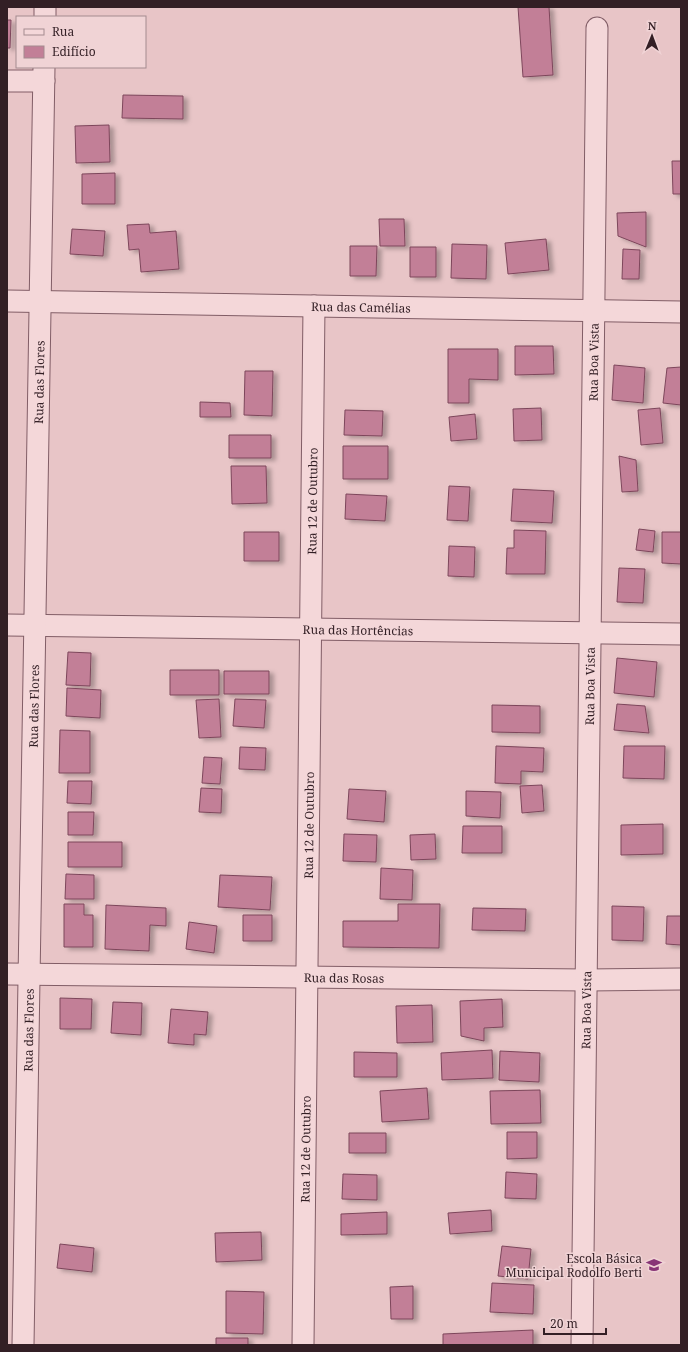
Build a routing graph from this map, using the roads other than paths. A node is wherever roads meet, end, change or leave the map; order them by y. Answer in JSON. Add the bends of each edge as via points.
{"nodes":[{"id":1,"x":596,"y":28,"type":"dead end"},
{"id":2,"x":44,"y":74,"type":"edge"},
{"id":3,"x":7,"y":81,"type":"edge"},
{"id":4,"x":7,"y":301,"type":"edge"},
{"id":5,"x":40,"y":302,"type":"junction"},
{"id":6,"x":314,"y":306,"type":"junction"},
{"id":7,"x":594,"y":311,"type":"junction"},
{"id":8,"x":681,"y":312,"type":"edge"},
{"id":9,"x":7,"y":625,"type":"edge"},
{"id":10,"x":35,"y":625,"type":"junction"},
{"id":11,"x":311,"y":629,"type":"junction"},
{"id":12,"x":590,"y":633,"type":"junction"},
{"id":13,"x":681,"y":634,"type":"edge"},
{"id":14,"x":7,"y":974,"type":"edge"},
{"id":15,"x":30,"y":974,"type":"junction"},
{"id":16,"x":307,"y":977,"type":"junction"},
{"id":17,"x":681,"y":979,"type":"edge"},
{"id":18,"x":586,"y":980,"type":"junction"},
{"id":19,"x":23,"y":1345,"type":"edge"},
{"id":20,"x":303,"y":1345,"type":"edge"},
{"id":21,"x":582,"y":1345,"type":"edge"}],
"edges":[{"from":1,"to":7,"type":"street","name":"Rua Boa Vista"},
{"from":2,"to":3,"type":"street"},
{"from":2,"to":5,"type":"street","name":"Rua das Flores"},
{"from":4,"to":5,"type":"street","name":"Rua das Camélias"},
{"from":5,"to":6,"type":"street","name":"Rua das Camélias"},
{"from":5,"to":10,"type":"street","name":"Rua das Flores"},
{"from":6,"to":7,"type":"street","name":"Rua das Camélias"},
{"from":6,"to":11,"type":"street","name":"Rua 12 de Outubro"},
{"from":7,"to":8,"type":"street","name":"Rua das Camélias"},
{"from":7,"to":12,"type":"street","name":"Rua Boa Vista"},
{"from":9,"to":10,"type":"street","name":"Rua das Hortências"},
{"from":10,"to":11,"type":"street","name":"Rua das Hortências"},
{"from":10,"to":15,"type":"street","name":"Rua das Flores"},
{"from":11,"to":12,"type":"street","name":"Rua das Hortências"},
{"from":11,"to":16,"type":"street","name":"Rua 12 de Outubro"},
{"from":12,"to":13,"type":"street","name":"Rua das Hortências"},
{"from":12,"to":18,"type":"street","name":"Rua Boa Vista"},
{"from":14,"to":15,"type":"street","name":"Rua das Rosas"},
{"from":15,"to":16,"type":"street","name":"Rua das Rosas"},
{"from":15,"to":19,"type":"street","name":"Rua das Flores"},
{"from":16,"to":18,"type":"street","name":"Rua das Rosas"},
{"from":16,"to":20,"type":"street","name":"Rua 12 de Outubro"},
{"from":17,"to":18,"type":"street","name":"Rua das Rosas"},
{"from":18,"to":21,"type":"street","name":"Rua Boa Vista"}]}
